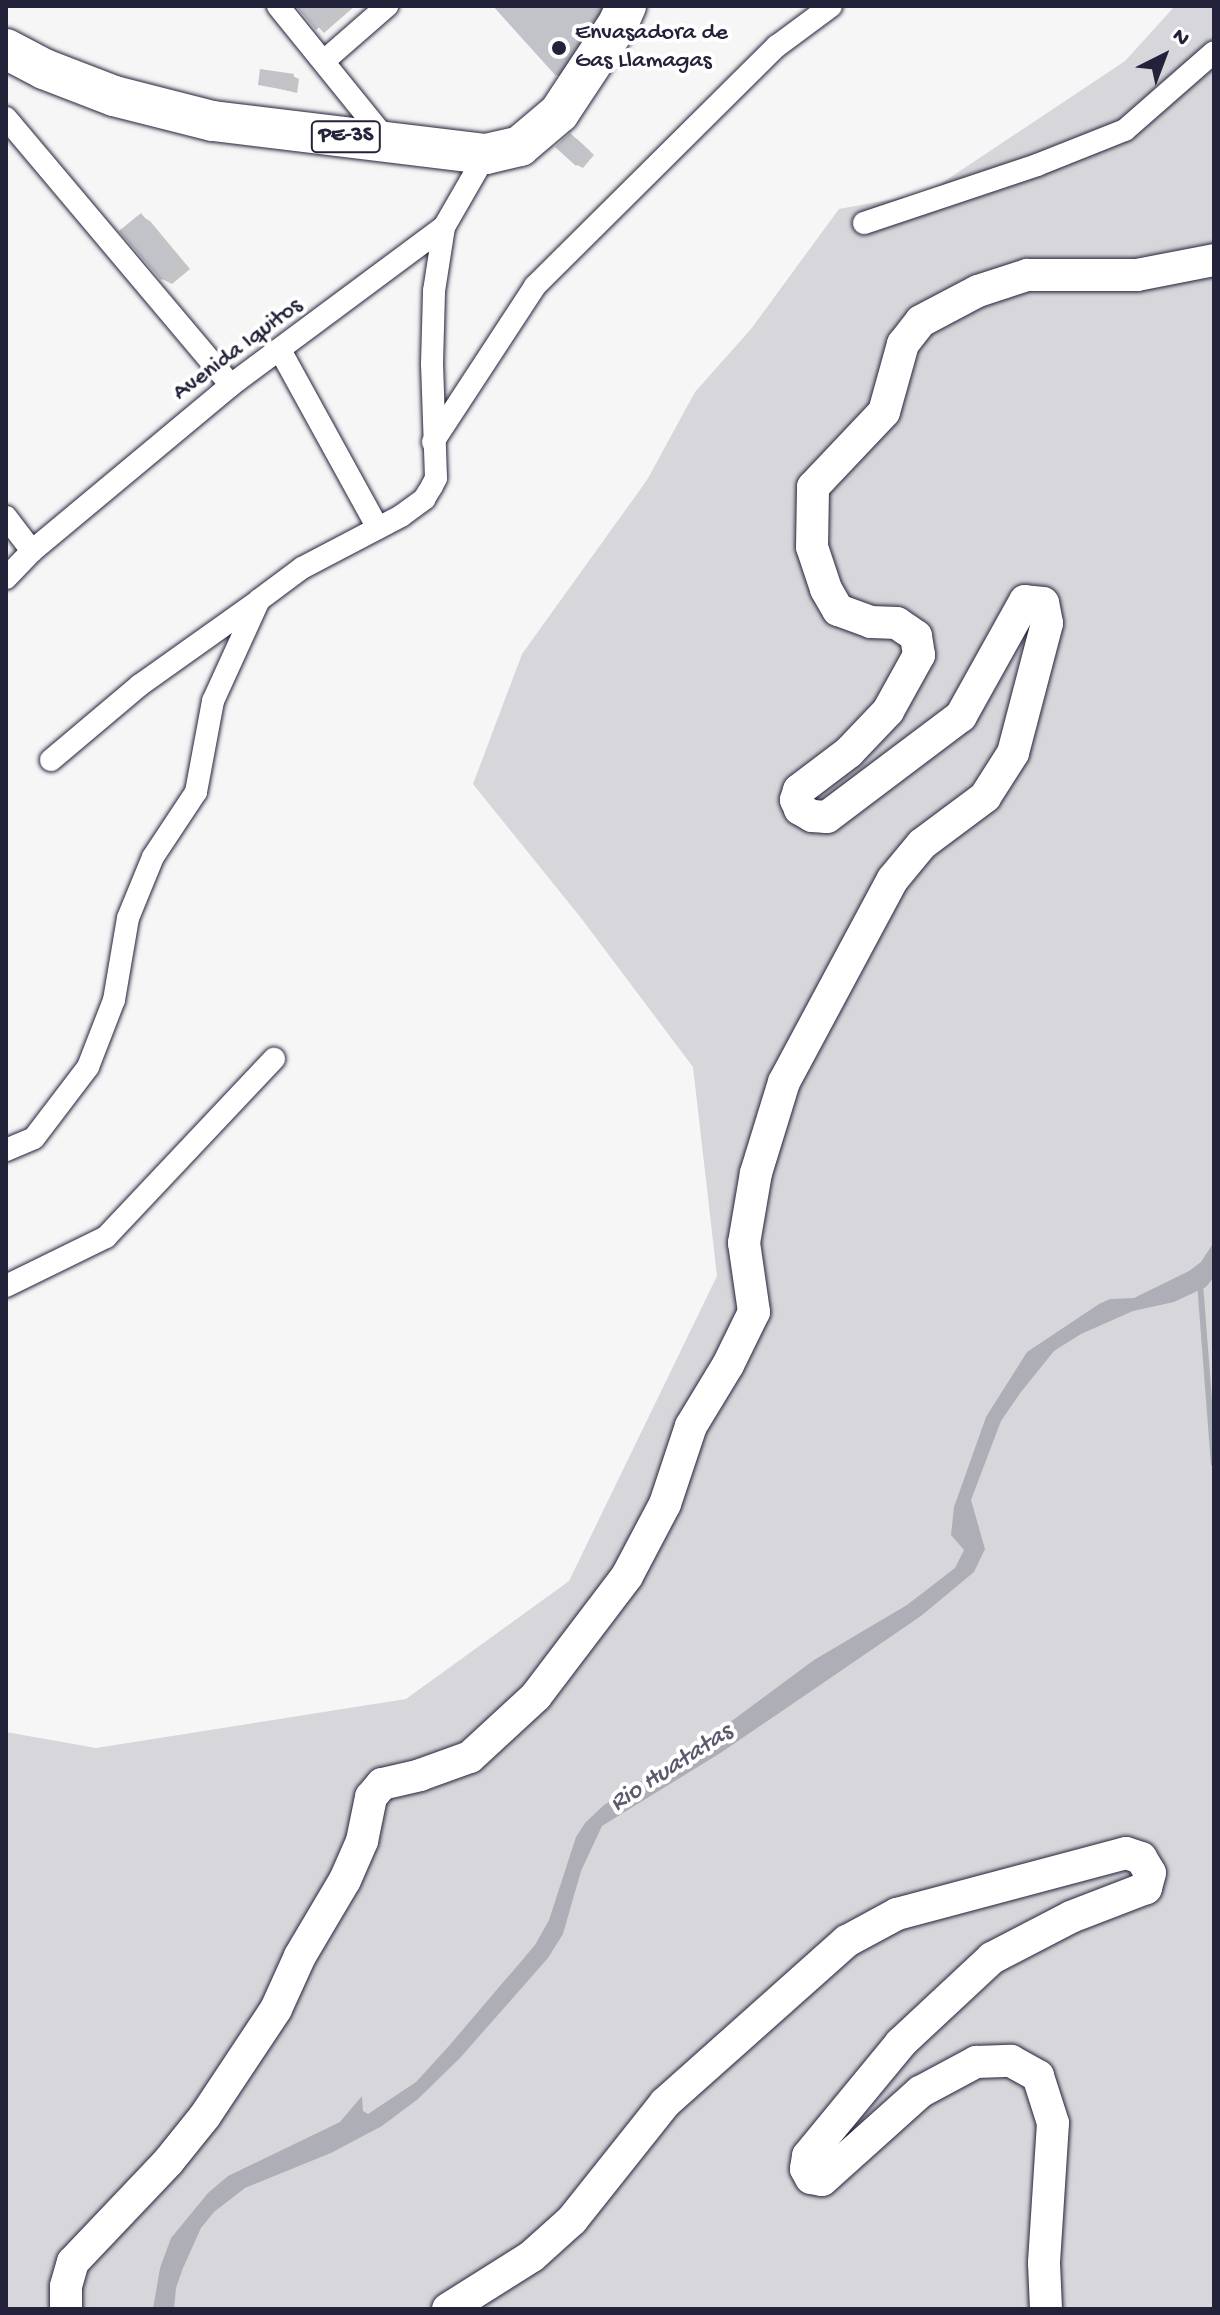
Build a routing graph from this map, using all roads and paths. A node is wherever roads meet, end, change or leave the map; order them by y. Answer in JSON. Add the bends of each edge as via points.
{"nodes":[{"id":1,"x":278,"y":6,"type":"edge"},
{"id":2,"x":387,"y":6,"type":"edge"},
{"id":3,"x":626,"y":6,"type":"edge"},
{"id":4,"x":831,"y":6,"type":"edge"},
{"id":5,"x":6,"y":49,"type":"edge"},
{"id":6,"x":1214,"y":52,"type":"edge"},
{"id":7,"x":324,"y":61,"type":"junction"},
{"id":8,"x":6,"y":118,"type":"edge"},
{"id":9,"x":388,"y":143,"type":"junction"},
{"id":10,"x":486,"y":154,"type":"junction"},
{"id":11,"x":864,"y":223,"type":"dead end"},
{"id":12,"x":444,"y":227,"type":"junction"},
{"id":13,"x":1214,"y":260,"type":"edge"},
{"id":14,"x":280,"y":350,"type":"junction"},
{"id":15,"x":231,"y":385,"type":"junction"},
{"id":16,"x":433,"y":443,"type":"junction"},
{"id":17,"x":6,"y":517,"type":"edge"},
{"id":18,"x":378,"y":528,"type":"junction"},
{"id":19,"x":32,"y":551,"type":"junction"},
{"id":20,"x":6,"y":578,"type":"edge"},
{"id":21,"x":259,"y":600,"type":"junction"},
{"id":22,"x":51,"y":760,"type":"dead end"},
{"id":23,"x":274,"y":1059,"type":"dead end"},
{"id":24,"x":6,"y":1150,"type":"edge"},
{"id":25,"x":6,"y":1286,"type":"edge"},
{"id":26,"x":66,"y":2309,"type":"edge"},
{"id":27,"x":448,"y":2309,"type":"edge"},
{"id":28,"x":1046,"y":2309,"type":"edge"}],
"edges":[{"from":1,"to":7,"type":"street"},
{"from":2,"to":7,"type":"street"},
{"from":3,"to":10,"type":"highway","number":"PE-3S","via":[[559,113],[520,146]]},
{"from":4,"to":16,"type":"street","via":[[777,46],[535,286]]},
{"from":5,"to":9,"type":"highway","number":"PE-3S","via":[[114,96],[213,121]]},
{"from":6,"to":11,"type":"street","via":[[1125,130]]},
{"from":7,"to":9,"type":"street"},
{"from":8,"to":15,"type":"street"},
{"from":9,"to":10,"type":"highway","number":"PE-3S"},
{"from":10,"to":12,"type":"street","name":"Avenida Iquitos"},
{"from":12,"to":14,"type":"street","name":"Avenida Iquitos"},
{"from":12,"to":16,"type":"street","via":[[434,291]]},
{"from":13,"to":26,"type":"main road","via":[[1137,275],[1027,275],[978,291],[921,321],[903,344],[884,412],[813,487],[812,547],[838,610],[871,622],[897,623],[916,636],[919,655],[888,711],[849,752],[799,790],[800,809],[827,817],[961,716],[1025,601],[1043,603],[1047,623],[1013,753],[985,797],[922,844],[893,879],[784,1082],[756,1173],[744,1243],[754,1312],[691,1426],[665,1504],[627,1576],[536,1696],[470,1757],[382,1784],[371,1797],[362,1841],[345,1880],[276,2009],[205,2116],[73,2262]]},
{"from":14,"to":15,"type":"street","name":"Avenida Iquitos"},
{"from":14,"to":18,"type":"street"},
{"from":15,"to":19,"type":"street","name":"Avenida Iquitos"},
{"from":16,"to":18,"type":"street","via":[[436,478],[424,499]]},
{"from":17,"to":19,"type":"street"},
{"from":18,"to":21,"type":"street","via":[[302,568]]},
{"from":19,"to":20,"type":"street","name":"Avenida Iquitos"},
{"from":21,"to":22,"type":"street","via":[[140,685]]},
{"from":21,"to":24,"type":"street","via":[[213,701],[196,792],[153,857],[128,918],[114,1000],[88,1067],[34,1138]]},
{"from":23,"to":25,"type":"street","via":[[106,1237]]},
{"from":27,"to":28,"type":"main road","via":[[532,2256],[572,2220],[665,2103],[847,1941],[897,1914],[1126,1853],[1141,1858],[1150,1873],[1146,1888],[1071,1917],[992,1958],[901,2043],[808,2156],[811,2178],[822,2180],[920,2092],[976,2062],[1011,2061],[1038,2076],[1053,2123]]}]}
